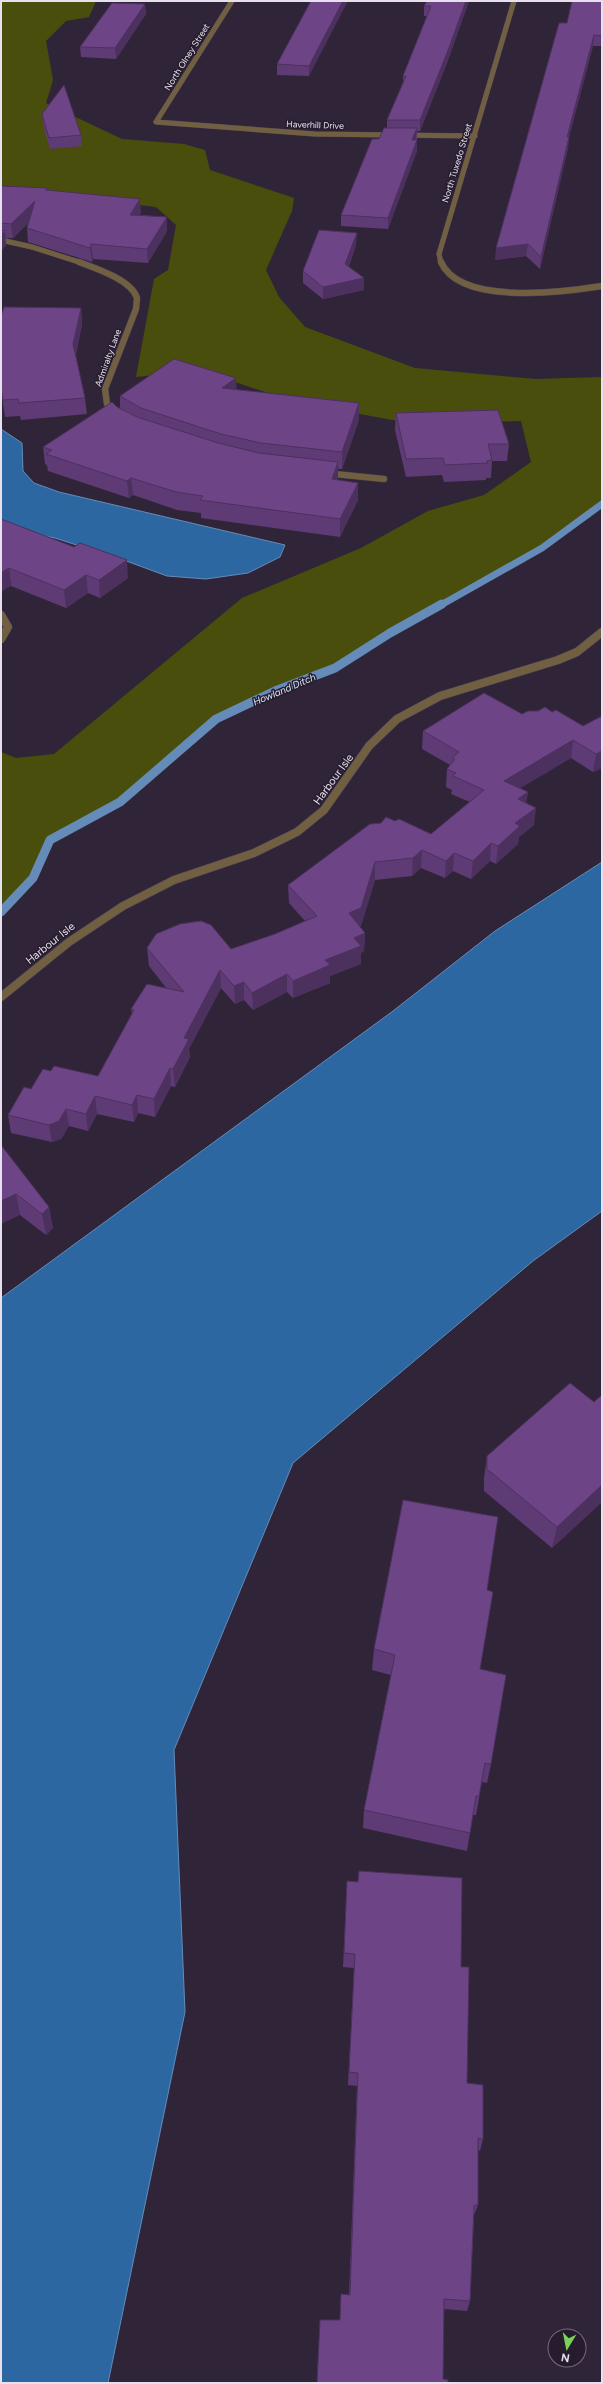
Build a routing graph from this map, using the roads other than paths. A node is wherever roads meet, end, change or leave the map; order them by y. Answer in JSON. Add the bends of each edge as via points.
{"nodes":[{"id":1,"x":232,"y":1,"type":"edge"},
{"id":2,"x":514,"y":1,"type":"edge"},
{"id":3,"x":156,"y":122,"type":"joint"},
{"id":4,"x":475,"y":136,"type":"junction"},
{"id":5,"x":1,"y":240,"type":"edge"},
{"id":6,"x":602,"y":286,"type":"edge"},
{"id":7,"x":119,"y":418,"type":"edge"},
{"id":8,"x":321,"y":472,"type":"edge"},
{"id":9,"x":384,"y":480,"type":"dead end"},
{"id":10,"x":1,"y":615,"type":"edge"},
{"id":11,"x":602,"y":632,"type":"edge"},
{"id":12,"x":1,"y":639,"type":"edge"},
{"id":13,"x":1,"y":996,"type":"edge"}],
"edges":[{"from":1,"to":3,"type":"street","name":"North Olney Street"},
{"from":2,"to":4,"type":"street","name":"North Tuxedo Street"},
{"from":3,"to":4,"type":"street","name":"Haverhill Drive","via":[[315,134]]},
{"from":4,"to":6,"type":"street","name":"North Tuxedo Street","via":[[439,254],[443,268],[455,278],[473,286],[501,293],[545,294]]},
{"from":5,"to":7,"type":"street","name":"Admiralty Lane","via":[[45,249],[72,259],[126,284],[135,292],[138,302],[136,309],[105,389],[107,404]]},
{"from":8,"to":9,"type":"street"},
{"from":10,"to":12,"type":"street","via":[[8,626]]},
{"from":11,"to":13,"type":"street","name":"Harbour Isle","via":[[577,652],[558,660],[438,697],[401,716],[373,741],[331,803],[298,832],[264,849],[178,878],[130,901],[84,929]]}]}
